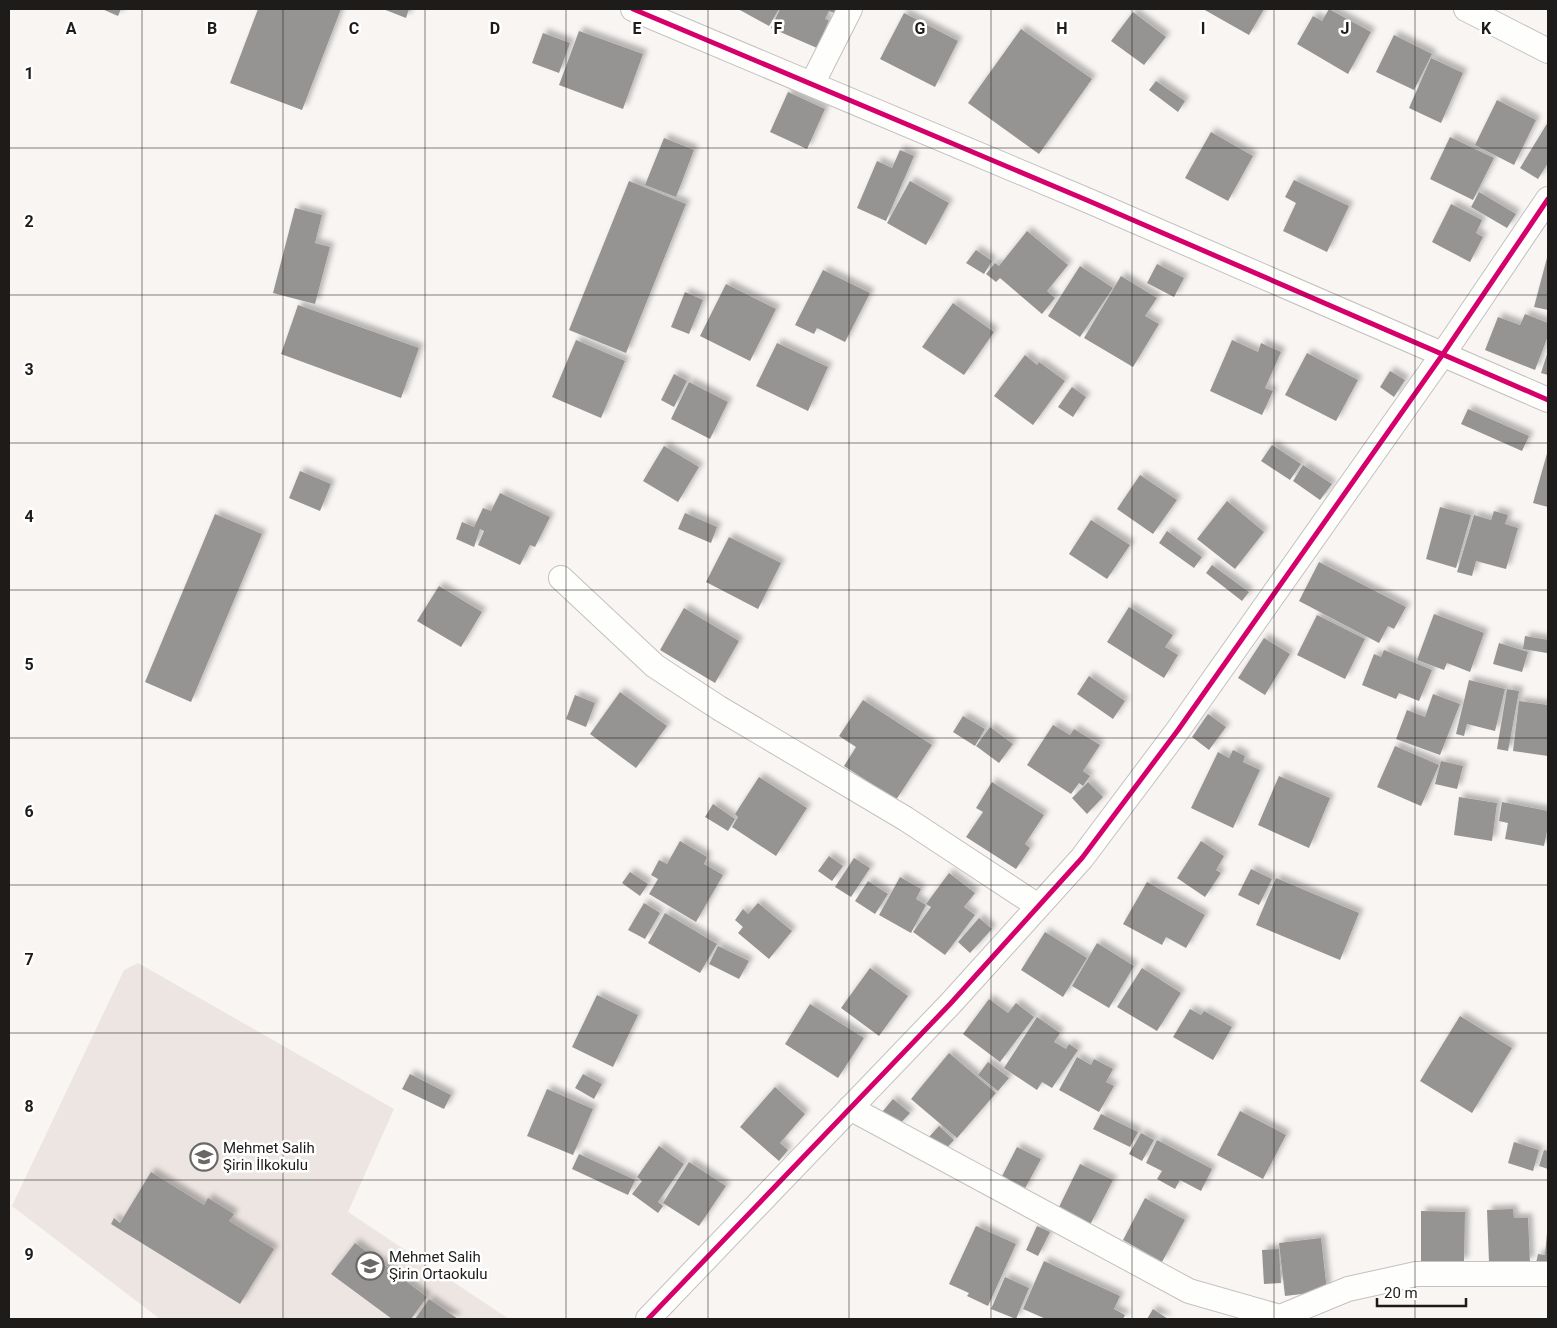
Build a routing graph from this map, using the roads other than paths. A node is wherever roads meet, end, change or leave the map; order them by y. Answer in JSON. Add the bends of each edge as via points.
{"nodes":[{"id":1,"x":633,"y":9,"type":"edge"},
{"id":2,"x":850,"y":9,"type":"edge"},
{"id":3,"x":1466,"y":9,"type":"edge"},
{"id":4,"x":1548,"y":51,"type":"edge"},
{"id":5,"x":812,"y":84,"type":"junction"},
{"id":6,"x":1548,"y":199,"type":"edge"},
{"id":7,"x":1443,"y":354,"type":"junction"},
{"id":8,"x":1548,"y":400,"type":"edge"},
{"id":9,"x":560,"y":578,"type":"dead end"},
{"id":10,"x":1038,"y":906,"type":"junction"},
{"id":11,"x":850,"y":1108,"type":"junction"},
{"id":12,"x":1548,"y":1274,"type":"edge"},
{"id":13,"x":648,"y":1319,"type":"edge"}],
"edges":[{"from":1,"to":5,"type":"street"},
{"from":2,"to":5,"type":"street"},
{"from":3,"to":4,"type":"street"},
{"from":5,"to":7,"type":"street"},
{"from":6,"to":7,"type":"street"},
{"from":7,"to":8,"type":"street"},
{"from":7,"to":10,"type":"street","via":[[1178,730],[1082,858]]},
{"from":9,"to":10,"type":"street","via":[[655,666],[719,708],[906,819]]},
{"from":10,"to":11,"type":"street"},
{"from":11,"to":12,"type":"street","via":[[1189,1290],[1280,1317],[1348,1288],[1416,1274]]},
{"from":11,"to":13,"type":"street"}]}
